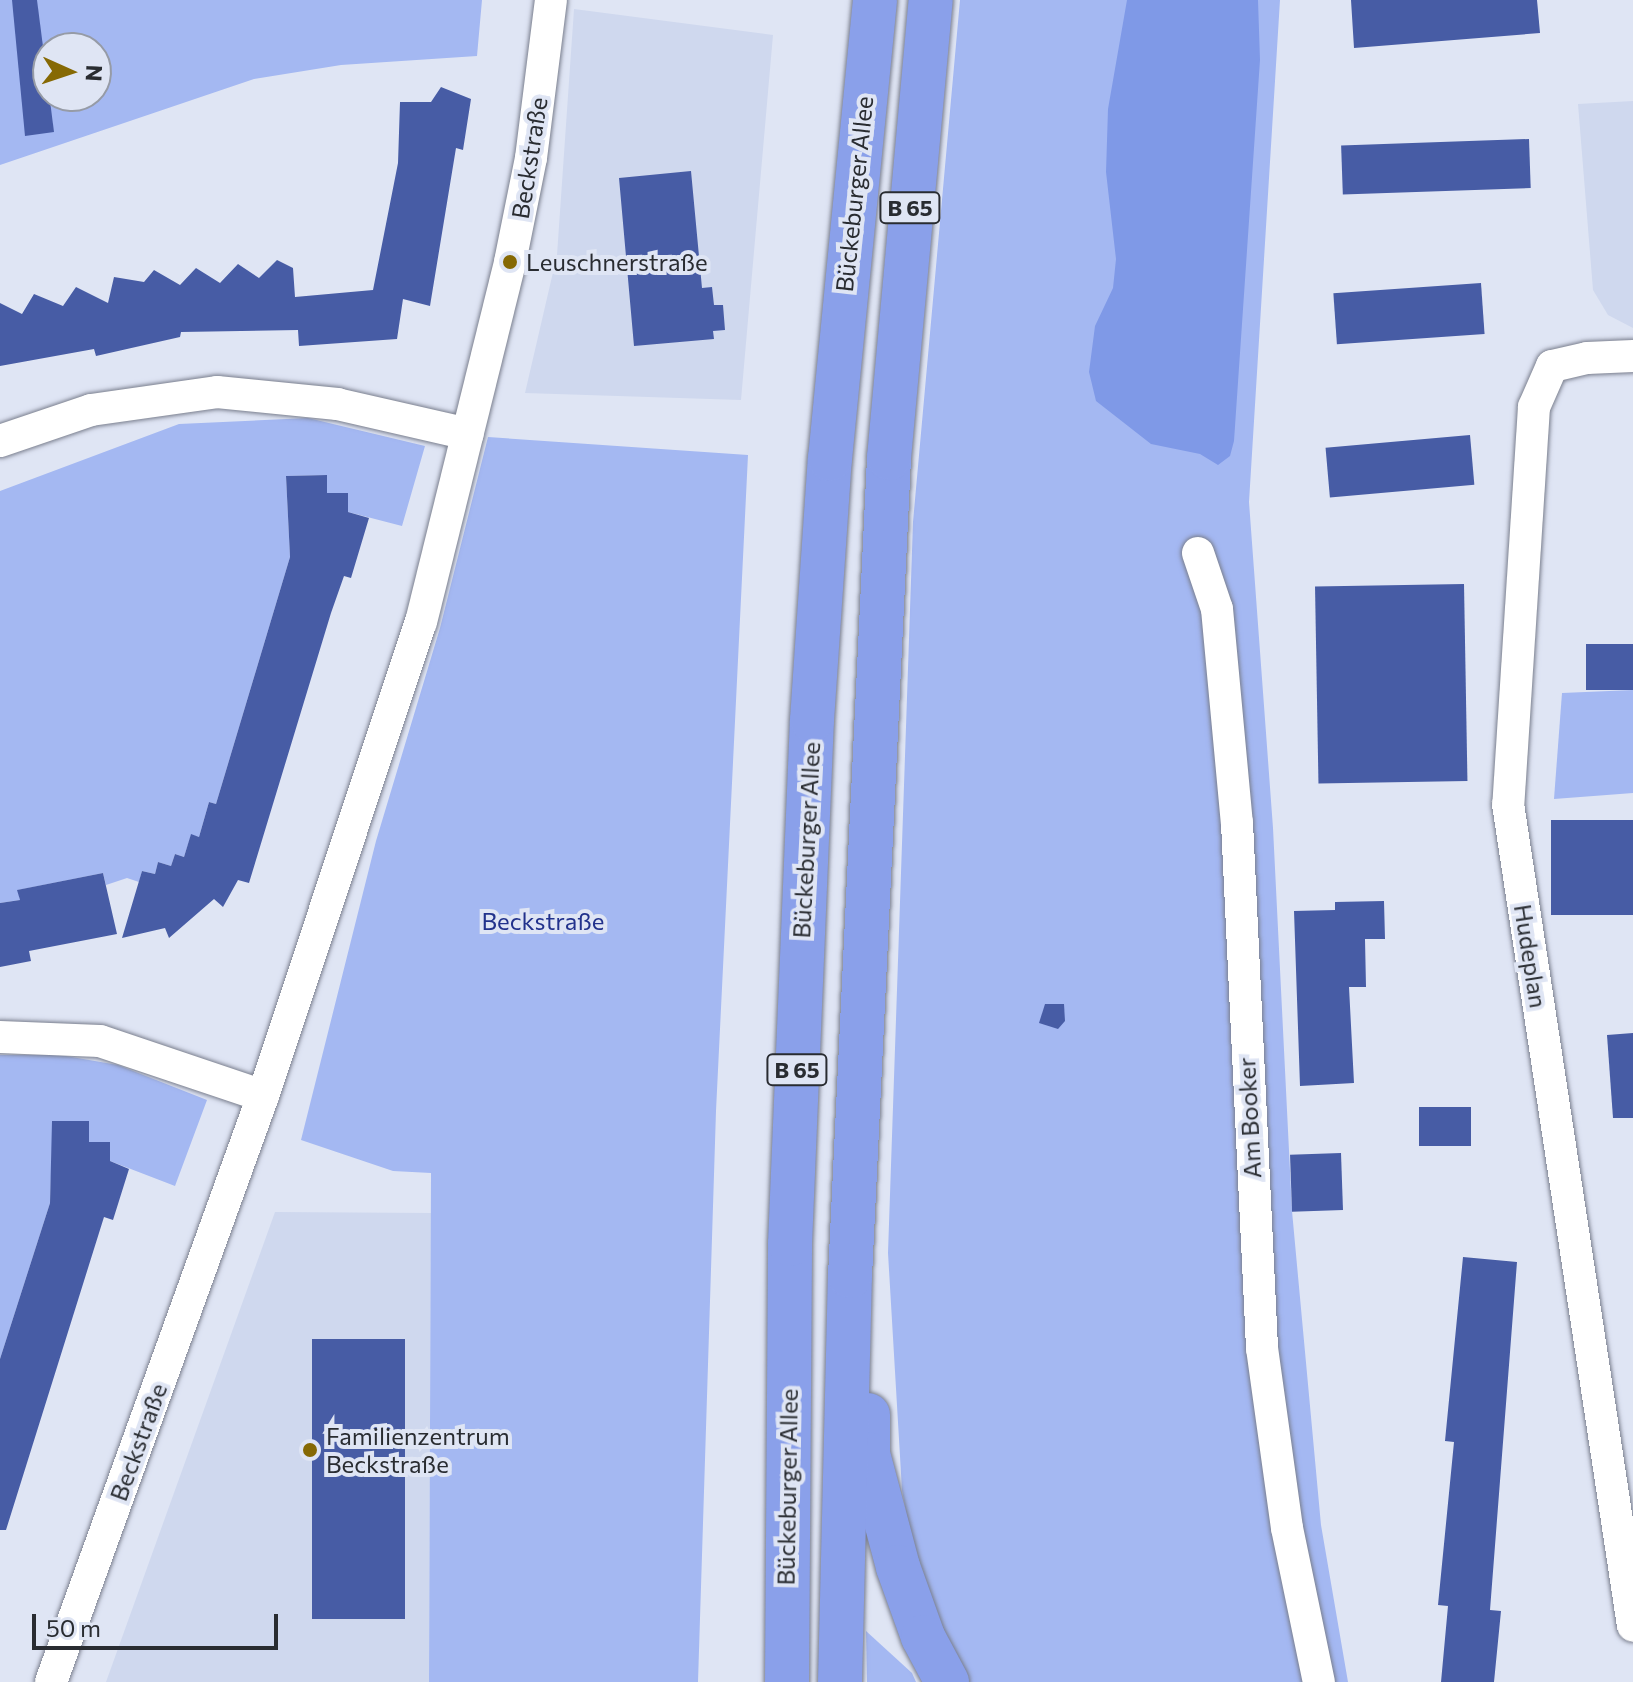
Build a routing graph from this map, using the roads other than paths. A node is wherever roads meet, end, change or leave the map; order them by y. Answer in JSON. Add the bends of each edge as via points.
{"nodes":[{"id":1,"x":551,"y":0,"type":"edge"},
{"id":2,"x":875,"y":0,"type":"edge"},
{"id":3,"x":931,"y":0,"type":"edge"},
{"id":4,"x":1633,"y":356,"type":"edge"},
{"id":5,"x":468,"y":434,"type":"junction"},
{"id":6,"x":0,"y":441,"type":"edge"},
{"id":7,"x":1198,"y":553,"type":"dead end"},
{"id":8,"x":0,"y":1037,"type":"edge"},
{"id":9,"x":263,"y":1096,"type":"junction"},
{"id":10,"x":850,"y":1276,"type":"junction"},
{"id":11,"x":1633,"y":1626,"type":"edge"},
{"id":12,"x":51,"y":1682,"type":"edge"},
{"id":13,"x":787,"y":1682,"type":"edge"},
{"id":14,"x":840,"y":1682,"type":"edge"},
{"id":15,"x":947,"y":1682,"type":"edge"},
{"id":16,"x":1319,"y":1682,"type":"edge"}],
"edges":[{"from":1,"to":5,"type":"street","name":"Beckstraße","via":[[531,158]]},
{"from":2,"to":13,"type":"highway","name":"Bückeburger Allee","number":"B 65","via":[[830,459],[804,882],[792,1197]]},
{"from":3,"to":10,"type":"highway","number":"B 65","via":[[890,437]]},
{"from":4,"to":11,"type":"street","name":"Hudeplan","via":[[1552,366],[1534,407],[1508,804]]},
{"from":5,"to":6,"type":"street","via":[[337,404],[217,392],[91,410]]},
{"from":5,"to":9,"type":"street","name":"Beckstraße","via":[[421,622]]},
{"from":7,"to":16,"type":"street","name":"Am Booker","via":[[1217,609],[1235,809],[1262,1348],[1287,1528]]},
{"from":8,"to":9,"type":"street","via":[[100,1041]]},
{"from":9,"to":12,"type":"street","name":"Beckstraße"},
{"from":10,"to":14,"type":"highway","number":"B 65"},
{"from":10,"to":15,"type":"highway","via":[[867,1340],[868,1454],[898,1567],[923,1637]]}]}
